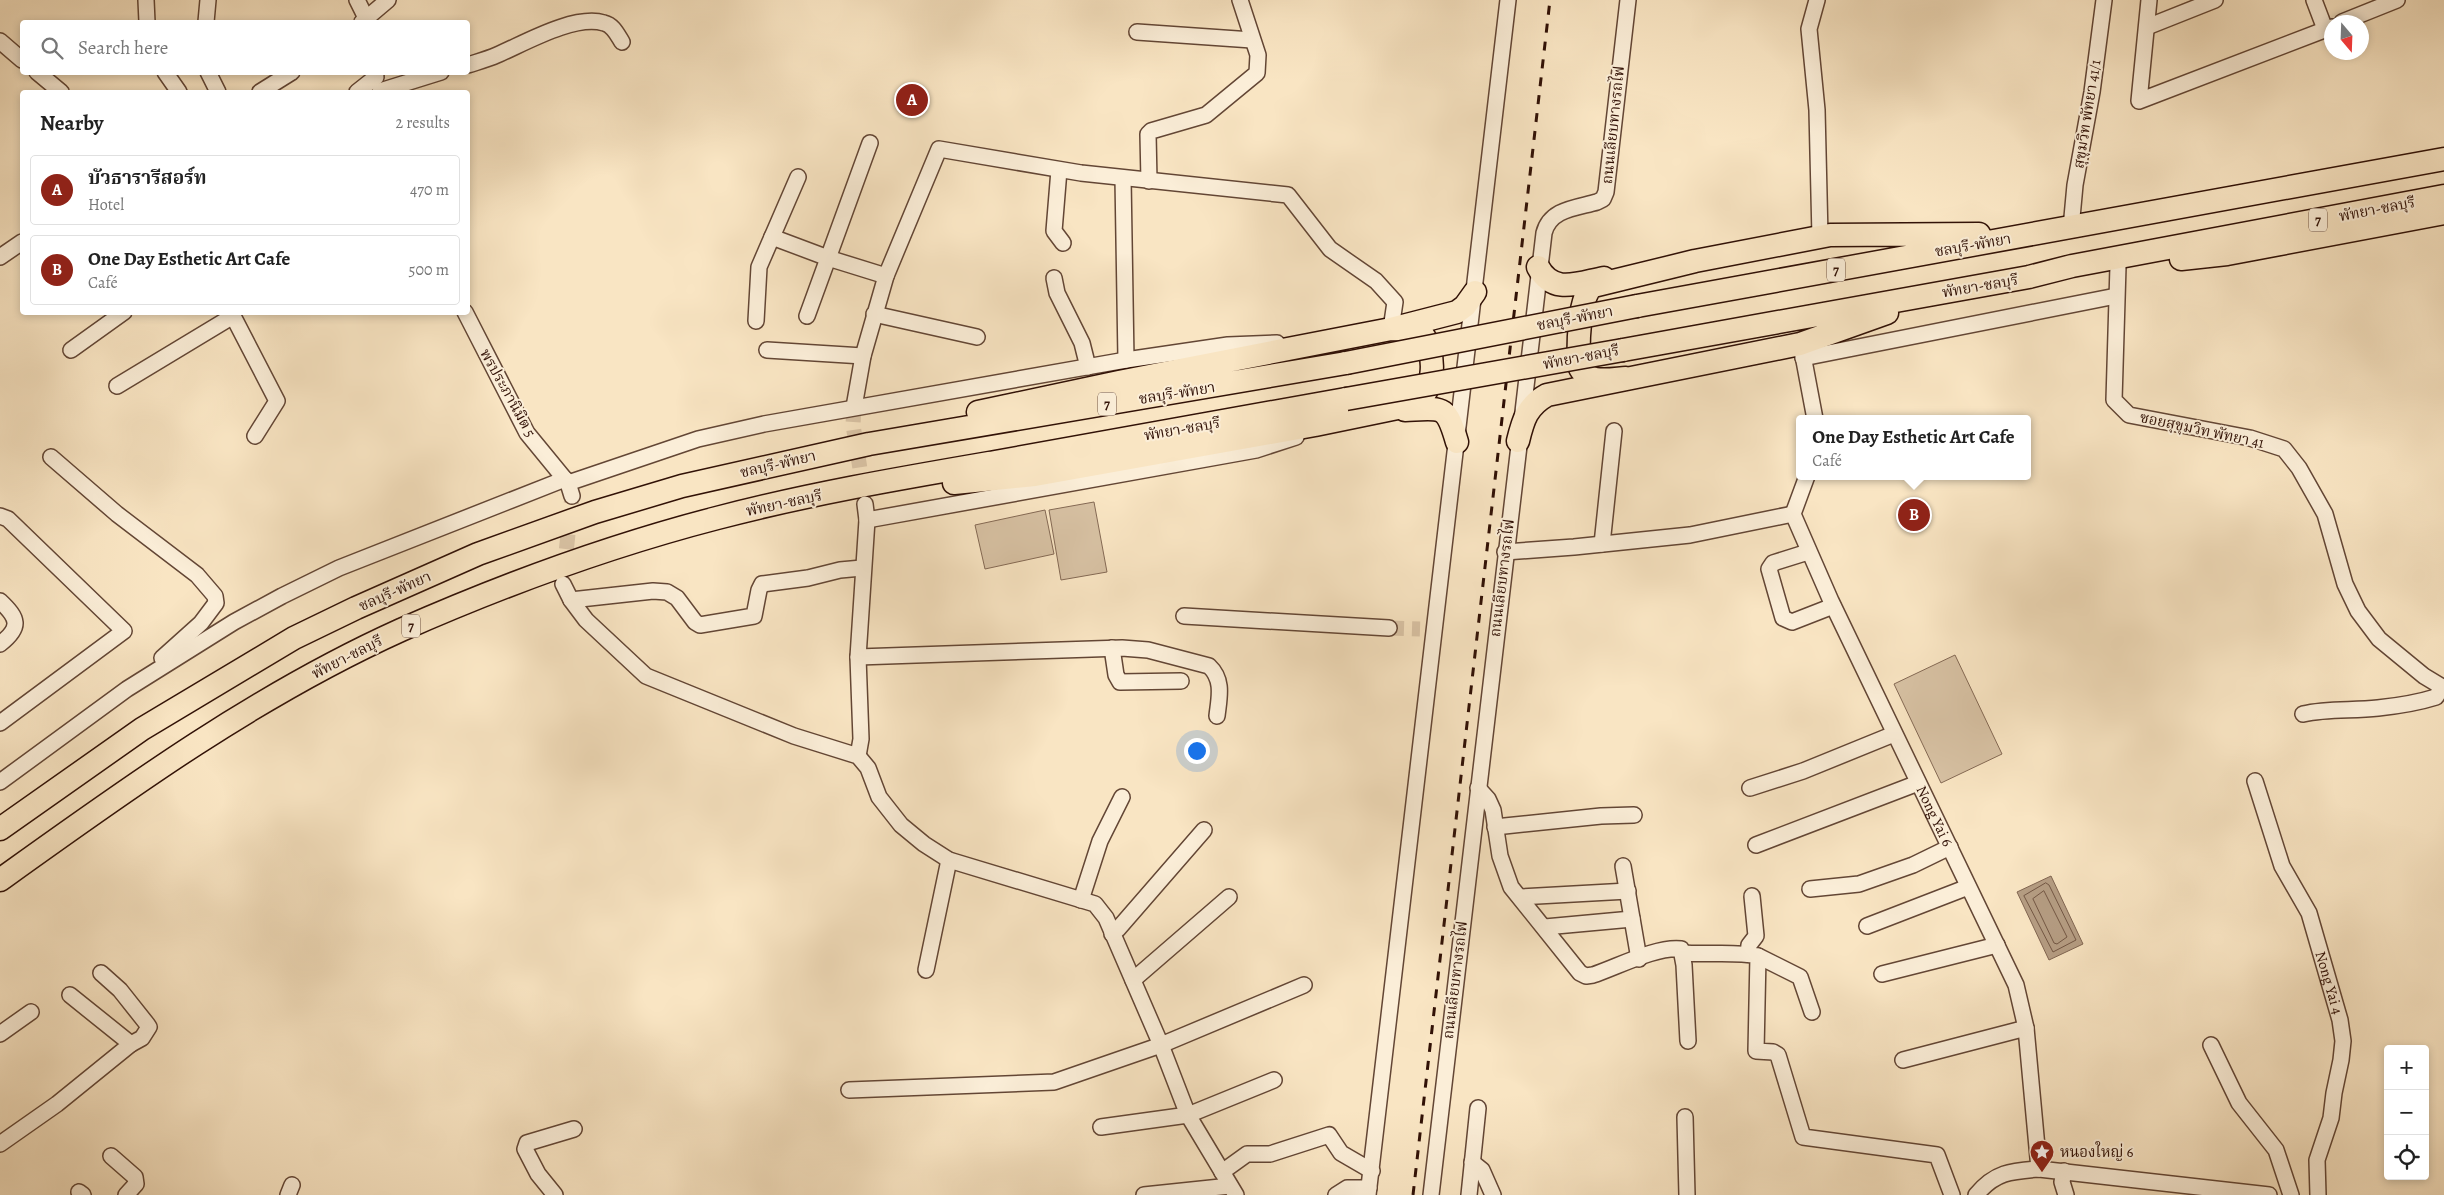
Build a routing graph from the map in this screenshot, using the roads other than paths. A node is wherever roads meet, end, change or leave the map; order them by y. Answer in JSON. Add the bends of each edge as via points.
{"nodes":[{"id":1,"x":146,"y":0,"type":"edge"},
{"id":2,"x":208,"y":0,"type":"edge"},
{"id":3,"x":356,"y":0,"type":"edge"},
{"id":4,"x":388,"y":0,"type":"edge"},
{"id":5,"x":1240,"y":0,"type":"edge"},
{"id":6,"x":1508,"y":0,"type":"edge"},
{"id":7,"x":1628,"y":0,"type":"edge"},
{"id":8,"x":1817,"y":0,"type":"edge"},
{"id":9,"x":2104,"y":0,"type":"edge"},
{"id":10,"x":2149,"y":0,"type":"edge"},
{"id":11,"x":2215,"y":0,"type":"edge"},
{"id":12,"x":2314,"y":0,"type":"edge"},
{"id":13,"x":2397,"y":0,"type":"edge"},
{"id":14,"x":2360,"y":15,"type":"edge"},
{"id":15,"x":147,"y":20,"type":"edge"},
{"id":16,"x":206,"y":20,"type":"edge"},
{"id":17,"x":364,"y":20,"type":"edge"},
{"id":18,"x":2324,"y":20,"type":"edge"},
{"id":19,"x":2147,"y":27,"type":"junction"},
{"id":20,"x":2324,"y":30,"type":"edge"},
{"id":21,"x":1137,"y":32,"type":"dead end"},
{"id":22,"x":1252,"y":40,"type":"junction"},
{"id":23,"x":0,"y":41,"type":"edge"},
{"id":24,"x":622,"y":42,"type":"dead end"},
{"id":25,"x":20,"y":58,"type":"edge"},
{"id":26,"x":470,"y":64,"type":"edge"},
{"id":27,"x":41,"y":75,"type":"edge"},
{"id":28,"x":167,"y":75,"type":"edge"},
{"id":29,"x":210,"y":75,"type":"edge"},
{"id":30,"x":287,"y":75,"type":"edge"},
{"id":31,"x":424,"y":75,"type":"edge"},
{"id":32,"x":378,"y":83,"type":"edge"},
{"id":33,"x":59,"y":90,"type":"edge"},
{"id":34,"x":177,"y":90,"type":"edge"},
{"id":35,"x":217,"y":90,"type":"edge"},
{"id":36,"x":263,"y":90,"type":"edge"},
{"id":37,"x":362,"y":90,"type":"edge"},
{"id":38,"x":870,"y":143,"type":"dead end"},
{"id":39,"x":2444,"y":158,"type":"edge"},
{"id":40,"x":2444,"y":166,"type":"edge"},
{"id":41,"x":2398,"y":167,"type":"junction"},
{"id":42,"x":1059,"y":170,"type":"junction"},
{"id":43,"x":798,"y":177,"type":"dead end"},
{"id":44,"x":1124,"y":178,"type":"junction"},
{"id":45,"x":1149,"y":181,"type":"junction"},
{"id":46,"x":2444,"y":196,"type":"edge"},
{"id":47,"x":2444,"y":213,"type":"edge"},
{"id":48,"x":2071,"y":228,"type":"junction"},
{"id":49,"x":2035,"y":234,"type":"junction"},
{"id":50,"x":772,"y":236,"type":"junction"},
{"id":51,"x":1820,"y":237,"type":"junction"},
{"id":52,"x":20,"y":243,"type":"edge"},
{"id":53,"x":1063,"y":243,"type":"dead end"},
{"id":54,"x":0,"y":257,"type":"edge"},
{"id":55,"x":828,"y":258,"type":"junction"},
{"id":56,"x":1695,"y":261,"type":"junction"},
{"id":57,"x":2118,"y":266,"type":"junction"},
{"id":58,"x":1538,"y":267,"type":"junction"},
{"id":59,"x":886,"y":276,"type":"junction"},
{"id":60,"x":2029,"y":277,"type":"junction"},
{"id":61,"x":1054,"y":278,"type":"dead end"},
{"id":62,"x":1475,"y":292,"type":"junction"},
{"id":63,"x":1944,"y":292,"type":"junction"},
{"id":64,"x":2116,"y":296,"type":"junction"},
{"id":65,"x":874,"y":314,"type":"junction"},
{"id":66,"x":120,"y":315,"type":"edge"},
{"id":67,"x":230,"y":315,"type":"edge"},
{"id":68,"x":233,"y":315,"type":"edge"},
{"id":69,"x":467,"y":315,"type":"edge"},
{"id":70,"x":807,"y":316,"type":"dead end"},
{"id":71,"x":756,"y":321,"type":"dead end"},
{"id":72,"x":1391,"y":329,"type":"junction"},
{"id":73,"x":977,"y":337,"type":"dead end"},
{"id":74,"x":1330,"y":341,"type":"junction"},
{"id":75,"x":71,"y":350,"type":"dead end"},
{"id":76,"x":767,"y":350,"type":"dead end"},
{"id":77,"x":1802,"y":351,"type":"junction"},
{"id":78,"x":863,"y":356,"type":"junction"},
{"id":79,"x":1126,"y":360,"type":"junction"},
{"id":80,"x":1088,"y":367,"type":"junction"},
{"id":81,"x":1626,"y":378,"type":"junction"},
{"id":82,"x":117,"y":386,"type":"dead end"},
{"id":83,"x":854,"y":407,"type":"junction"},
{"id":84,"x":1395,"y":410,"type":"junction"},
{"id":85,"x":1814,"y":415,"type":"edge"},
{"id":86,"x":1359,"y":417,"type":"junction"},
{"id":87,"x":1614,"y":432,"type":"dead end"},
{"id":88,"x":255,"y":436,"type":"dead end"},
{"id":89,"x":1518,"y":441,"type":"junction"},
{"id":90,"x":1457,"y":442,"type":"junction"},
{"id":91,"x":869,"y":444,"type":"junction"},
{"id":92,"x":50,"y":456,"type":"dead end"},
{"id":93,"x":1805,"y":480,"type":"edge"},
{"id":94,"x":568,"y":486,"type":"junction"},
{"id":95,"x":869,"y":494,"type":"junction"},
{"id":96,"x":1793,"y":514,"type":"junction"},
{"id":97,"x":0,"y":516,"type":"edge"},
{"id":98,"x":867,"y":520,"type":"junction"},
{"id":99,"x":1602,"y":544,"type":"junction"},
{"id":100,"x":1505,"y":552,"type":"junction"},
{"id":101,"x":1808,"y":552,"type":"junction"},
{"id":102,"x":862,"y":568,"type":"junction"},
{"id":103,"x":563,"y":584,"type":"tunnel mouth"},
{"id":104,"x":570,"y":600,"type":"junction"},
{"id":105,"x":0,"y":601,"type":"edge"},
{"id":106,"x":1833,"y":606,"type":"junction"},
{"id":107,"x":1184,"y":616,"type":"dead end"},
{"id":108,"x":1389,"y":628,"type":"tunnel mouth"},
{"id":109,"x":0,"y":644,"type":"edge"},
{"id":110,"x":1112,"y":648,"type":"junction"},
{"id":111,"x":858,"y":657,"type":"junction"},
{"id":112,"x":150,"y":674,"type":"junction"},
{"id":113,"x":1181,"y":681,"type":"dead end"},
{"id":114,"x":2443,"y":688,"type":"edge"},
{"id":115,"x":2303,"y":714,"type":"dead end"},
{"id":116,"x":1216,"y":716,"type":"dead end"},
{"id":117,"x":0,"y":724,"type":"edge"},
{"id":118,"x":1894,"y":734,"type":"junction"},
{"id":119,"x":858,"y":756,"type":"junction"},
{"id":120,"x":2254,"y":781,"type":"dead end"},
{"id":121,"x":0,"y":782,"type":"edge"},
{"id":122,"x":1918,"y":783,"type":"junction"},
{"id":123,"x":1478,"y":788,"type":"junction"},
{"id":124,"x":1750,"y":788,"type":"dead end"},
{"id":125,"x":1122,"y":797,"type":"dead end"},
{"id":126,"x":1634,"y":815,"type":"dead end"},
{"id":127,"x":0,"y":828,"type":"edge"},
{"id":128,"x":1496,"y":828,"type":"junction"},
{"id":129,"x":1204,"y":830,"type":"dead end"},
{"id":130,"x":1756,"y":845,"type":"dead end"},
{"id":131,"x":1950,"y":848,"type":"junction"},
{"id":132,"x":949,"y":860,"type":"junction"},
{"id":133,"x":1623,"y":866,"type":"dead end"},
{"id":134,"x":0,"y":880,"type":"edge"},
{"id":135,"x":1968,"y":887,"type":"junction"},
{"id":136,"x":1810,"y":889,"type":"dead end"},
{"id":137,"x":1628,"y":891,"type":"junction"},
{"id":138,"x":1521,"y":896,"type":"junction"},
{"id":139,"x":1752,"y":896,"type":"dead end"},
{"id":140,"x":1229,"y":897,"type":"dead end"},
{"id":141,"x":1081,"y":900,"type":"junction"},
{"id":142,"x":1632,"y":919,"type":"junction"},
{"id":143,"x":1867,"y":926,"type":"dead end"},
{"id":144,"x":1546,"y":927,"type":"junction"},
{"id":145,"x":1112,"y":934,"type":"junction"},
{"id":146,"x":1997,"y":945,"type":"junction"},
{"id":147,"x":1684,"y":954,"type":"junction"},
{"id":148,"x":1753,"y":955,"type":"junction"},
{"id":149,"x":1639,"y":959,"type":"junction"},
{"id":150,"x":926,"y":970,"type":"dead end"},
{"id":151,"x":101,"y":973,"type":"dead end"},
{"id":152,"x":1882,"y":974,"type":"dead end"},
{"id":153,"x":1133,"y":980,"type":"junction"},
{"id":154,"x":1304,"y":985,"type":"dead end"},
{"id":155,"x":70,"y":995,"type":"dead end"},
{"id":156,"x":30,"y":1012,"type":"dead end"},
{"id":157,"x":1812,"y":1012,"type":"dead end"},
{"id":158,"x":2026,"y":1028,"type":"junction"},
{"id":159,"x":0,"y":1034,"type":"edge"},
{"id":160,"x":1688,"y":1041,"type":"dead end"},
{"id":161,"x":131,"y":1044,"type":"junction"},
{"id":162,"x":1161,"y":1045,"type":"junction"},
{"id":163,"x":2211,"y":1045,"type":"dead end"},
{"id":164,"x":1903,"y":1060,"type":"dead end"},
{"id":165,"x":1274,"y":1080,"type":"dead end"},
{"id":166,"x":849,"y":1090,"type":"dead end"},
{"id":167,"x":1478,"y":1108,"type":"dead end"},
{"id":168,"x":1188,"y":1115,"type":"junction"},
{"id":169,"x":1684,"y":1117,"type":"dead end"},
{"id":170,"x":1102,"y":1127,"type":"dead end"},
{"id":171,"x":574,"y":1129,"type":"dead end"},
{"id":172,"x":0,"y":1144,"type":"edge"},
{"id":173,"x":111,"y":1156,"type":"dead end"},
{"id":174,"x":1472,"y":1162,"type":"junction"},
{"id":175,"x":2039,"y":1169,"type":"junction"},
{"id":176,"x":1372,"y":1171,"type":"junction"},
{"id":177,"x":2064,"y":1171,"type":"junction"},
{"id":178,"x":1222,"y":1172,"type":"junction"},
{"id":179,"x":1233,"y":1190,"type":"edge"},
{"id":180,"x":1369,"y":1191,"type":"edge"},
{"id":181,"x":126,"y":1195,"type":"edge"},
{"id":182,"x":555,"y":1195,"type":"edge"},
{"id":183,"x":1144,"y":1195,"type":"edge"},
{"id":184,"x":1336,"y":1195,"type":"edge"},
{"id":185,"x":1431,"y":1195,"type":"edge"},
{"id":186,"x":1469,"y":1195,"type":"edge"},
{"id":187,"x":1493,"y":1195,"type":"edge"},
{"id":188,"x":1687,"y":1195,"type":"edge"},
{"id":189,"x":1952,"y":1195,"type":"edge"},
{"id":190,"x":1976,"y":1195,"type":"edge"},
{"id":191,"x":2066,"y":1195,"type":"edge"},
{"id":192,"x":2269,"y":1195,"type":"edge"},
{"id":193,"x":2291,"y":1195,"type":"edge"},
{"id":194,"x":2318,"y":1195,"type":"edge"}],
"edges":[{"from":1,"to":15,"type":"street"},
{"from":2,"to":16,"type":"street"},
{"from":3,"to":17,"type":"street"},
{"from":4,"to":17,"type":"street"},
{"from":5,"to":22,"type":"street"},
{"from":6,"to":62,"type":"street"},
{"from":7,"to":58,"type":"street","name":"ถนนเลียบทางรถไฟ","via":[[1606,192],[1598,202],[1549,219]]},
{"from":8,"to":51,"type":"street","via":[[1809,29],[1817,110]]},
{"from":9,"to":48,"type":"street","name":"สุขุมวิท พัทยา 41/1"},
{"from":10,"to":19,"type":"street"},
{"from":11,"to":19,"type":"street"},
{"from":12,"to":18,"type":"street"},
{"from":13,"to":14,"type":"street"},
{"from":19,"to":20,"type":"street","via":[[2139,101]]},
{"from":21,"to":22,"type":"street"},
{"from":22,"to":45,"type":"street","via":[[1258,55],[1257,73],[1206,115],[1157,128],[1148,134]]},
{"from":23,"to":25,"type":"street"},
{"from":24,"to":26,"type":"street","via":[[615,30],[594,21],[542,33]]},
{"from":27,"to":33,"type":"street"},
{"from":28,"to":34,"type":"street"},
{"from":29,"to":35,"type":"street"},
{"from":30,"to":36,"type":"street"},
{"from":31,"to":32,"type":"street"},
{"from":32,"to":37,"type":"street"},
{"from":38,"to":55,"type":"street"},
{"from":39,"to":41,"type":"highway"},
{"from":40,"to":41,"type":"highway"},
{"from":41,"to":48,"type":"highway","name":"ชลบุรี-พัทยา","number":"7"},
{"from":42,"to":44,"type":"street"},
{"from":42,"to":53,"type":"street","via":[[1054,231]]},
{"from":42,"to":59,"type":"street","via":[[938,149]]},
{"from":43,"to":50,"type":"street"},
{"from":44,"to":45,"type":"street"},
{"from":44,"to":79,"type":"street"},
{"from":45,"to":72,"type":"street","via":[[1288,195],[1330,248],[1376,281],[1395,302]]},
{"from":46,"to":60,"type":"highway","name":"พัทยา-ชลบุรี","number":"7","via":[[2072,266]]},
{"from":47,"to":57,"type":"highway","via":[[2226,254]]},
{"from":48,"to":49,"type":"highway","name":"ชลบุรี-พัทยา","number":"7"},
{"from":49,"to":51,"type":"highway"},
{"from":49,"to":91,"type":"highway","name":"ชลบุรี-พัทยา","number":"7","bridge":true,"via":[[1637,306],[1336,365]]},
{"from":50,"to":55,"type":"street"},
{"from":50,"to":71,"type":"street","via":[[759,267]]},
{"from":51,"to":56,"type":"highway"},
{"from":52,"to":54,"type":"street"},
{"from":55,"to":59,"type":"street"},
{"from":55,"to":70,"type":"street"},
{"from":56,"to":58,"type":"highway","via":[[1562,285],[1548,280]]},
{"from":56,"to":81,"type":"highway","via":[[1589,288],[1584,300],[1578,352],[1581,372],[1600,380]]},
{"from":57,"to":60,"type":"highway"},
{"from":57,"to":64,"type":"street","name":"ซอยสุขุมวิท พัทยา 41"},
{"from":58,"to":89,"type":"street","name":"ถนนเลียบทางรถไฟ"},
{"from":59,"to":65,"type":"street"},
{"from":60,"to":63,"type":"highway","name":"พัทยา-ชลบุรี","number":"7"},
{"from":61,"to":80,"type":"street","via":[[1057,293],[1082,343]]},
{"from":62,"to":72,"type":"highway","via":[[1457,312]]},
{"from":62,"to":90,"type":"street"},
{"from":63,"to":77,"type":"highway"},
{"from":63,"to":95,"type":"highway","name":"พัทยา-ชลบุรี","number":"7","bridge":true},
{"from":64,"to":77,"type":"street"},
{"from":64,"to":114,"type":"street","name":"ซอยสุขุมวิท พัทยา 41","via":[[2114,400],[2130,414],[2250,438],[2284,449],[2300,468],[2325,514],[2345,584],[2358,611],[2379,639]]},
{"from":65,"to":73,"type":"street"},
{"from":65,"to":78,"type":"street"},
{"from":66,"to":75,"type":"street"},
{"from":67,"to":82,"type":"street"},
{"from":68,"to":88,"type":"street","via":[[277,401]]},
{"from":69,"to":94,"type":"street","name":"พรประภานิมิต 5","via":[[527,433]]},
{"from":72,"to":74,"type":"highway"},
{"from":72,"to":84,"type":"highway","via":[[1420,331],[1429,345],[1432,359],[1428,390],[1424,396],[1412,405]]},
{"from":74,"to":79,"type":"street","via":[[1228,345]]},
{"from":74,"to":91,"type":"highway","via":[[1009,404]]},
{"from":76,"to":78,"type":"street"},
{"from":77,"to":81,"type":"highway"},
{"from":77,"to":85,"type":"street"},
{"from":78,"to":83,"type":"street"},
{"from":79,"to":80,"type":"street"},
{"from":80,"to":83,"type":"street"},
{"from":81,"to":89,"type":"highway","via":[[1543,398],[1526,414]]},
{"from":83,"to":94,"type":"street","via":[[698,439]]},
{"from":84,"to":86,"type":"highway"},
{"from":84,"to":90,"type":"highway","via":[[1441,409],[1449,416]]},
{"from":86,"to":95,"type":"highway","via":[[1035,475]]},
{"from":86,"to":98,"type":"street","via":[[1256,450]]},
{"from":87,"to":99,"type":"street"},
{"from":89,"to":100,"type":"street","name":"ถนนเลียบทางรถไฟ"},
{"from":90,"to":176,"type":"street","via":[[1428,630]]},
{"from":91,"to":127,"type":"highway","name":"ชลบุรี-พัทยา","number":"7","via":[[682,486],[595,512],[478,554],[356,608],[261,657],[142,729]]},
{"from":92,"to":112,"type":"street","via":[[117,514],[196,575],[215,596],[216,603],[200,623],[161,659]]},
{"from":93,"to":96,"type":"street"},
{"from":94,"to":112,"type":"street","via":[[339,568],[234,622]]},
{"from":95,"to":98,"type":"street"},
{"from":95,"to":134,"type":"highway","name":"พัทยา-ชลบุรี","number":"7","via":[[717,518],[568,563],[399,631],[225,725],[145,776]]},
{"from":96,"to":99,"type":"street","via":[[1696,534]]},
{"from":96,"to":101,"type":"street","name":"Nong Yai 6"},
{"from":97,"to":117,"type":"street","via":[[8,519],[124,631]]},
{"from":98,"to":102,"type":"street"},
{"from":99,"to":100,"type":"street"},
{"from":100,"to":123,"type":"street","name":"ถนนเลียบทางรถไฟ"},
{"from":101,"to":106,"type":"street","name":"Nong Yai 6"},
{"from":101,"to":106,"type":"street","via":[[1773,563],[1769,569],[1783,618],[1792,622]]},
{"from":102,"to":104,"type":"street","via":[[764,583],[758,590],[754,616],[704,625],[695,622],[676,598],[661,591]]},
{"from":102,"to":111,"type":"street"},
{"from":103,"to":104,"type":"street"},
{"from":104,"to":119,"type":"street","via":[[586,620],[646,676],[794,736]]},
{"from":105,"to":109,"type":"street","via":[[14,614],[15,621],[14,629]]},
{"from":106,"to":118,"type":"street","name":"Nong Yai 6"},
{"from":107,"to":108,"type":"street"},
{"from":110,"to":111,"type":"street"},
{"from":110,"to":113,"type":"street","via":[[1120,682]]},
{"from":110,"to":116,"type":"street","via":[[1148,650],[1210,666],[1220,683]]},
{"from":111,"to":119,"type":"street","via":[[861,739]]},
{"from":112,"to":121,"type":"street"},
{"from":114,"to":115,"type":"street","via":[[2436,697],[2419,702]]},
{"from":118,"to":122,"type":"street","name":"Nong Yai 6"},
{"from":118,"to":124,"type":"street","via":[[1803,771]]},
{"from":119,"to":132,"type":"street","via":[[868,768],[879,797],[901,825]]},
{"from":120,"to":194,"type":"street","name":"Nong Yai 4","via":[[2282,866],[2309,913],[2340,1020],[2341,1060],[2332,1118],[2317,1160]]},
{"from":122,"to":130,"type":"street"},
{"from":122,"to":131,"type":"street","name":"Nong Yai 6"},
{"from":123,"to":128,"type":"street","via":[[1493,810]]},
{"from":123,"to":185,"type":"street","name":"ถนนเลียบทางรถไฟ"},
{"from":125,"to":141,"type":"street","via":[[1100,841]]},
{"from":126,"to":128,"type":"street"},
{"from":128,"to":138,"type":"street","via":[[1505,874]]},
{"from":129,"to":145,"type":"street"},
{"from":131,"to":135,"type":"street","name":"Nong Yai 6"},
{"from":131,"to":136,"type":"street","via":[[1859,884]]},
{"from":132,"to":141,"type":"street"},
{"from":132,"to":150,"type":"street"},
{"from":133,"to":137,"type":"street"},
{"from":135,"to":143,"type":"street"},
{"from":135,"to":146,"type":"street","name":"Nong Yai 6"},
{"from":137,"to":138,"type":"street"},
{"from":137,"to":142,"type":"street"},
{"from":138,"to":144,"type":"street"},
{"from":139,"to":148,"type":"street","via":[[1756,936],[1749,945]]},
{"from":140,"to":153,"type":"street"},
{"from":141,"to":145,"type":"street","via":[[1095,904],[1106,918]]},
{"from":142,"to":144,"type":"street"},
{"from":142,"to":149,"type":"street"},
{"from":144,"to":149,"type":"street","via":[[1580,973],[1586,976]]},
{"from":145,"to":153,"type":"street"},
{"from":146,"to":152,"type":"street"},
{"from":146,"to":158,"type":"street","name":"Nong Yai 6","via":[[2016,985]]},
{"from":147,"to":148,"type":"street","via":[[1720,952]]},
{"from":147,"to":149,"type":"street","via":[[1682,949],[1673,948]]},
{"from":147,"to":160,"type":"street"},
{"from":148,"to":157,"type":"street","via":[[1796,973]]},
{"from":148,"to":189,"type":"street","via":[[1756,1051],[1778,1055],[1803,1137],[1937,1155]]},
{"from":151,"to":161,"type":"street","via":[[120,990],[147,1024],[145,1035]]},
{"from":153,"to":162,"type":"street"},
{"from":154,"to":162,"type":"street"},
{"from":155,"to":161,"type":"street"},
{"from":156,"to":159,"type":"street"},
{"from":158,"to":164,"type":"street"},
{"from":158,"to":175,"type":"street","name":"Nong Yai 6"},
{"from":161,"to":172,"type":"street","via":[[57,1104]]},
{"from":162,"to":166,"type":"street","via":[[1054,1082]]},
{"from":162,"to":168,"type":"street"},
{"from":163,"to":193,"type":"street","via":[[2239,1103],[2276,1150]]},
{"from":165,"to":168,"type":"street"},
{"from":167,"to":174,"type":"street"},
{"from":168,"to":170,"type":"street"},
{"from":168,"to":178,"type":"street"},
{"from":169,"to":188,"type":"street"},
{"from":171,"to":182,"type":"street","via":[[527,1143],[525,1149],[538,1174]]},
{"from":173,"to":181,"type":"street","via":[[135,1177],[136,1184]]},
{"from":174,"to":186,"type":"street"},
{"from":174,"to":187,"type":"street","via":[[1482,1170]]},
{"from":175,"to":177,"type":"street"},
{"from":175,"to":190,"type":"street","via":[[2004,1174],[1989,1181]]},
{"from":176,"to":178,"type":"street","via":[[1341,1153],[1329,1135],[1270,1154],[1247,1154]]},
{"from":176,"to":180,"type":"street"},
{"from":177,"to":191,"type":"street","via":[[2062,1182]]},
{"from":177,"to":192,"type":"street"},
{"from":178,"to":179,"type":"street"},
{"from":179,"to":183,"type":"street"},
{"from":180,"to":184,"type":"street","via":[[1347,1188]]}]}
